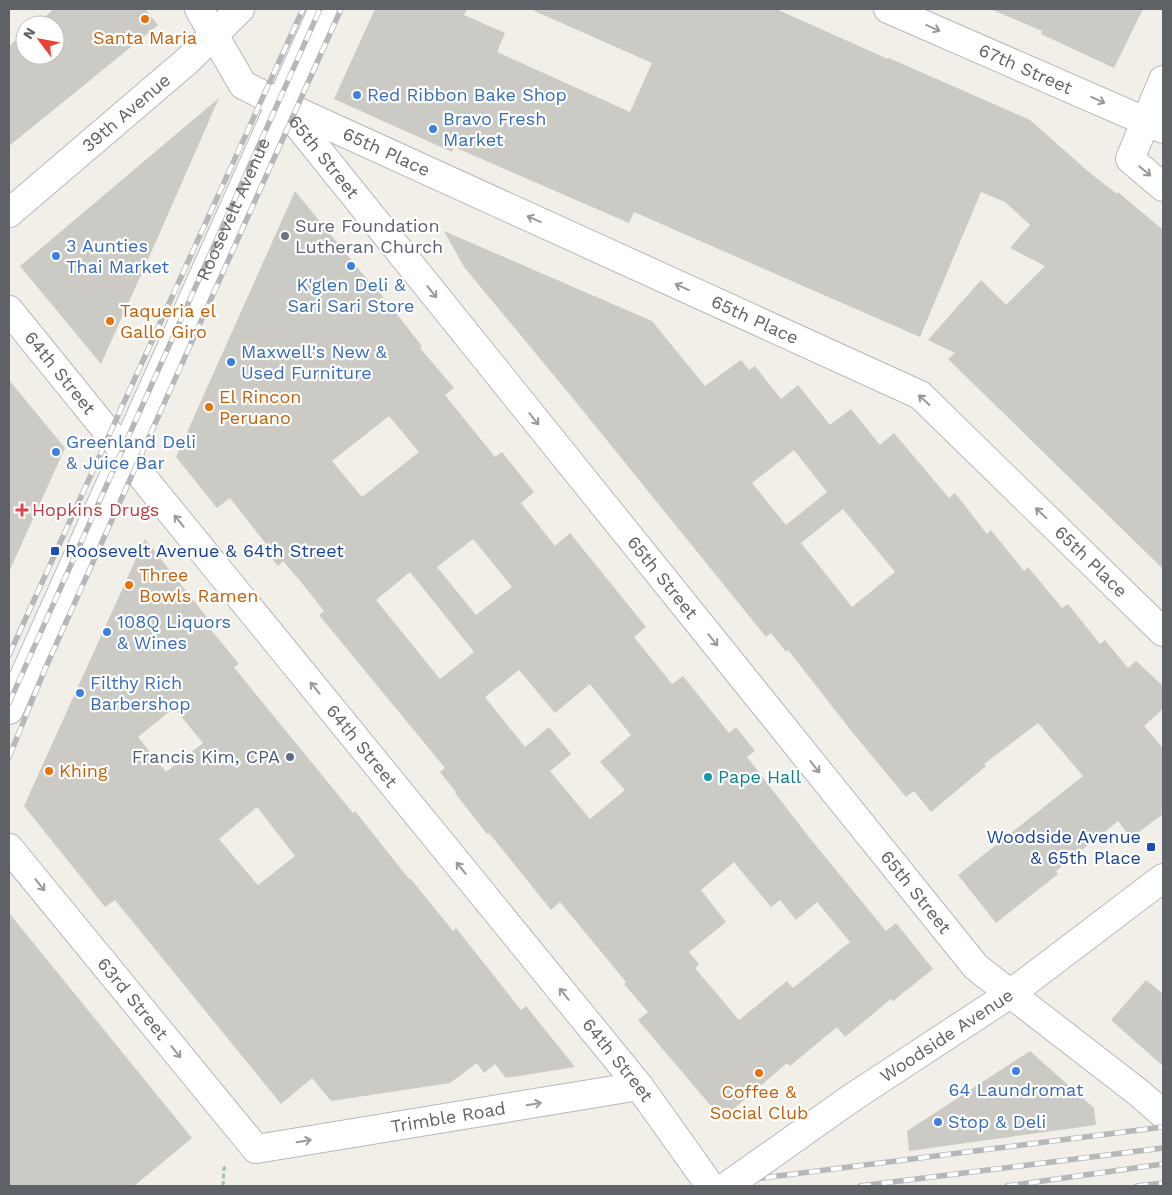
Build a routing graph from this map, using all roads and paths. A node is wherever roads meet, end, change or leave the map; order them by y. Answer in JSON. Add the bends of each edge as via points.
{"nodes":[{"id":1,"x":199,"y":9,"type":"edge"},
{"id":2,"x":240,"y":9,"type":"edge"},
{"id":3,"x":323,"y":9,"type":"edge"},
{"id":4,"x":888,"y":9,"type":"edge"},
{"id":5,"x":214,"y":34,"type":"junction"},
{"id":6,"x":1163,"y":80,"type":"edge"},
{"id":7,"x":281,"y":104,"type":"junction"},
{"id":8,"x":1154,"y":125,"type":"edge"},
{"id":9,"x":1163,"y":187,"type":"edge"},
{"id":10,"x":9,"y":213,"type":"edge"},
{"id":11,"x":9,"y":310,"type":"edge"},
{"id":12,"x":124,"y":452,"type":"junction"},
{"id":13,"x":1163,"y":632,"type":"edge"},
{"id":14,"x":9,"y":710,"type":"edge"},
{"id":15,"x":9,"y":848,"type":"edge"},
{"id":16,"x":1163,"y":878,"type":"edge"},
{"id":17,"x":1010,"y":994,"type":"junction"},
{"id":18,"x":639,"y":1086,"type":"junction"},
{"id":19,"x":1163,"y":1114,"type":"edge"},
{"id":20,"x":256,"y":1149,"type":"joint"},
{"id":21,"x":228,"y":1166,"type":"dead end"},
{"id":22,"x":223,"y":1186,"type":"edge"},
{"id":23,"x":710,"y":1186,"type":"edge"},
{"id":24,"x":727,"y":1186,"type":"edge"}],
"edges":[{"from":1,"to":5,"type":"street","name":"65th Street"},
{"from":2,"to":5,"type":"street","name":"39th Avenue"},
{"from":3,"to":7,"type":"street","name":"Roosevelt Avenue"},
{"from":4,"to":8,"type":"street","name":"67th Street","one_way":true},
{"from":5,"to":7,"type":"street","name":"65th Street","via":[[243,85]]},
{"from":5,"to":10,"type":"street","name":"39th Avenue","via":[[187,61]]},
{"from":6,"to":8,"type":"street"},
{"from":7,"to":12,"type":"street","name":"Roosevelt Avenue"},
{"from":13,"to":7,"type":"street","name":"65th Place","one_way":true,"via":[[920,395]]},
{"from":7,"to":17,"type":"street","name":"65th Street","one_way":true,"via":[[976,967]]},
{"from":8,"to":9,"type":"street","one_way":true,"via":[[1130,159]]},
{"from":11,"to":12,"type":"street","name":"64th Street"},
{"from":12,"to":14,"type":"street","name":"Roosevelt Avenue"},
{"from":18,"to":12,"type":"street","name":"64th Street","one_way":true},
{"from":15,"to":20,"type":"street","name":"63rd Street","one_way":true},
{"from":16,"to":17,"type":"street","name":"Woodside Avenue"},
{"from":17,"to":19,"type":"street","name":"65th Street"},
{"from":17,"to":24,"type":"street","name":"Woodside Avenue","bridge":true,"via":[[853,1097]]},
{"from":20,"to":18,"type":"street","name":"Trimble Road","one_way":true},
{"from":18,"to":23,"type":"street","name":"64th Street","bridge":true},
{"from":21,"to":22,"type":"path","via":[[224,1168]]}]}
